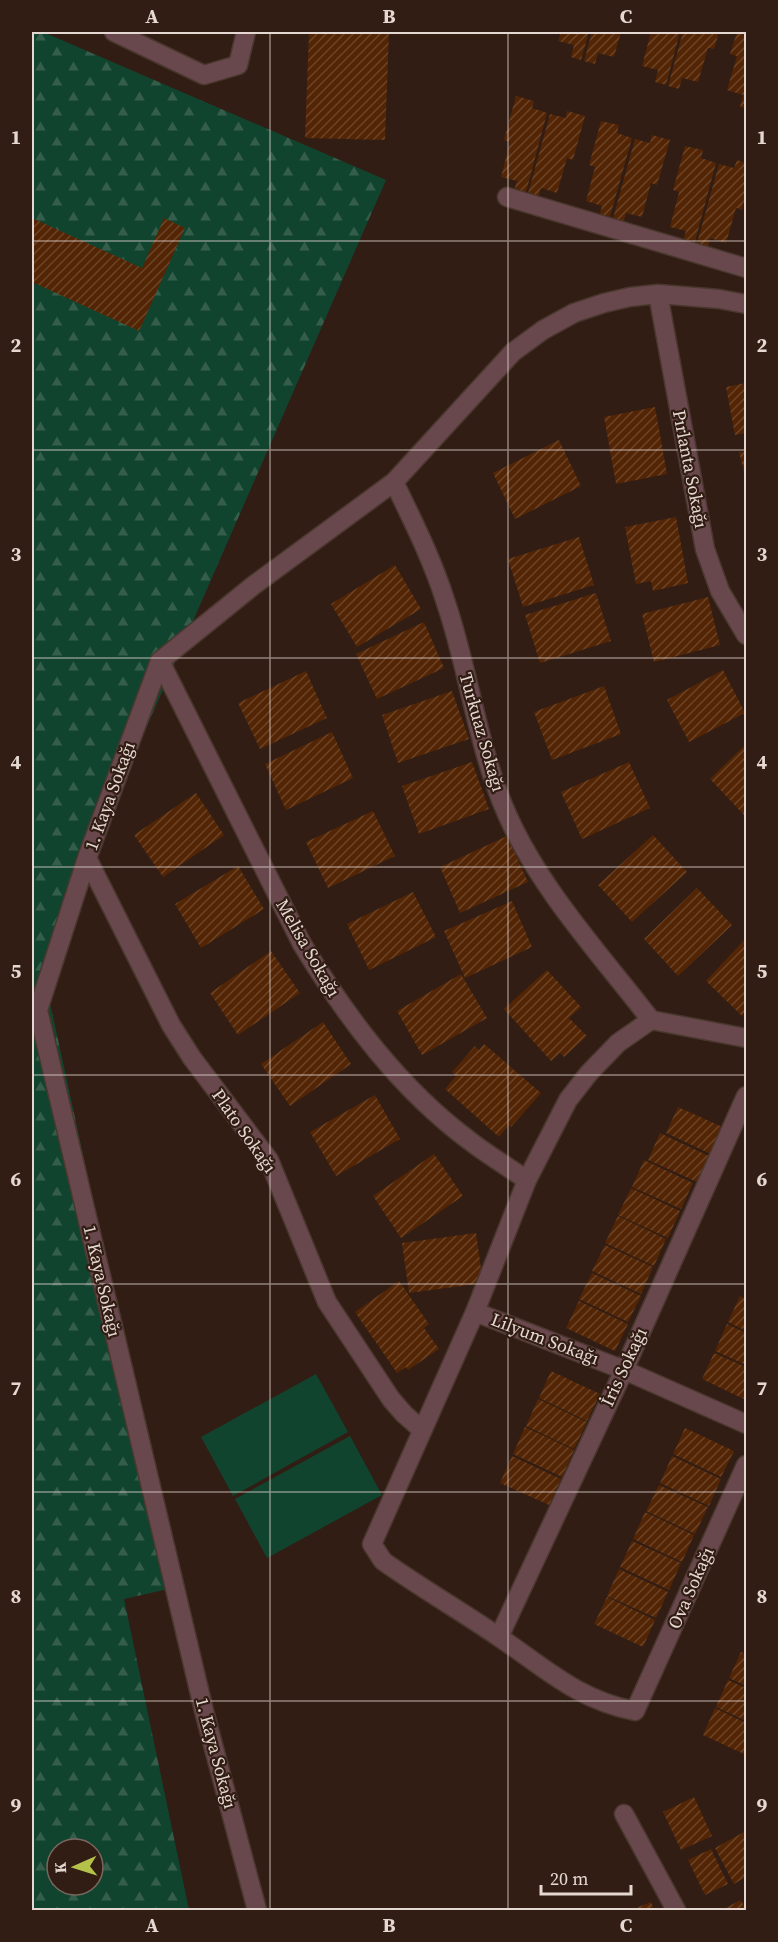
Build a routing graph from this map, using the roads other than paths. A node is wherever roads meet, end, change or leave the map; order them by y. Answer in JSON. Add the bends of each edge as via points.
{"nodes":[{"id":1,"x":114,"y":32,"type":"edge"},
{"id":2,"x":246,"y":32,"type":"edge"},
{"id":3,"x":507,"y":197,"type":"dead end"},
{"id":4,"x":747,"y":268,"type":"edge"},
{"id":5,"x":658,"y":294,"type":"junction"},
{"id":6,"x":747,"y":304,"type":"edge"},
{"id":7,"x":394,"y":482,"type":"junction"},
{"id":8,"x":747,"y":635,"type":"edge"},
{"id":9,"x":160,"y":661,"type":"junction"},
{"id":10,"x":87,"y":858,"type":"junction"},
{"id":11,"x":651,"y":1020,"type":"junction"},
{"id":12,"x":747,"y":1038,"type":"edge"},
{"id":13,"x":747,"y":1096,"type":"edge"},
{"id":14,"x":527,"y":1180,"type":"junction"},
{"id":15,"x":475,"y":1312,"type":"junction"},
{"id":16,"x":624,"y":1370,"type":"junction"},
{"id":17,"x":747,"y":1424,"type":"edge"},
{"id":18,"x":422,"y":1430,"type":"junction"},
{"id":19,"x":747,"y":1465,"type":"edge"},
{"id":20,"x":499,"y":1637,"type":"junction"},
{"id":21,"x":624,"y":1814,"type":"dead end"},
{"id":22,"x":257,"y":1911,"type":"edge"},
{"id":23,"x":676,"y":1911,"type":"edge"}],
"edges":[{"from":1,"to":2,"type":"street","via":[[204,75],[238,65]]},
{"from":3,"to":4,"type":"street"},
{"from":5,"to":6,"type":"street"},
{"from":5,"to":7,"type":"street","via":[[604,303],[543,330],[513,352]]},
{"from":5,"to":8,"type":"street","name":"Pırlanta Sokağı","via":[[705,549],[720,591]]},
{"from":7,"to":9,"type":"street","via":[[254,585]]},
{"from":7,"to":11,"type":"street","name":"Turkuaz Sokağı","via":[[447,603],[488,762],[506,812],[526,853],[557,898]]},
{"from":9,"to":10,"type":"street","name":"1. Kaya Sokağı"},
{"from":9,"to":14,"type":"street","name":"Melisa Sokağı","via":[[302,944],[340,1005],[400,1078],[434,1111],[469,1141]]},
{"from":10,"to":18,"type":"street","name":"Plato Sokağı","via":[[171,1025],[269,1160],[327,1302],[391,1399]]},
{"from":10,"to":22,"type":"street","name":"1. Kaya Sokağı","via":[[38,1010],[204,1711]]},
{"from":11,"to":12,"type":"street"},
{"from":11,"to":14,"type":"street","via":[[618,1044],[568,1100]]},
{"from":13,"to":16,"type":"street","name":"İris Sokağı"},
{"from":14,"to":15,"type":"street"},
{"from":15,"to":16,"type":"street","name":"Lilyum Sokağı"},
{"from":15,"to":18,"type":"street"},
{"from":16,"to":17,"type":"street","name":"Lilyum Sokağı"},
{"from":16,"to":20,"type":"street","name":"İris Sokağı"},
{"from":18,"to":20,"type":"street","via":[[372,1544],[383,1561]]},
{"from":19,"to":20,"type":"street","name":"Ova Sokağı","via":[[635,1712],[580,1692]]},
{"from":21,"to":23,"type":"street"}]}
